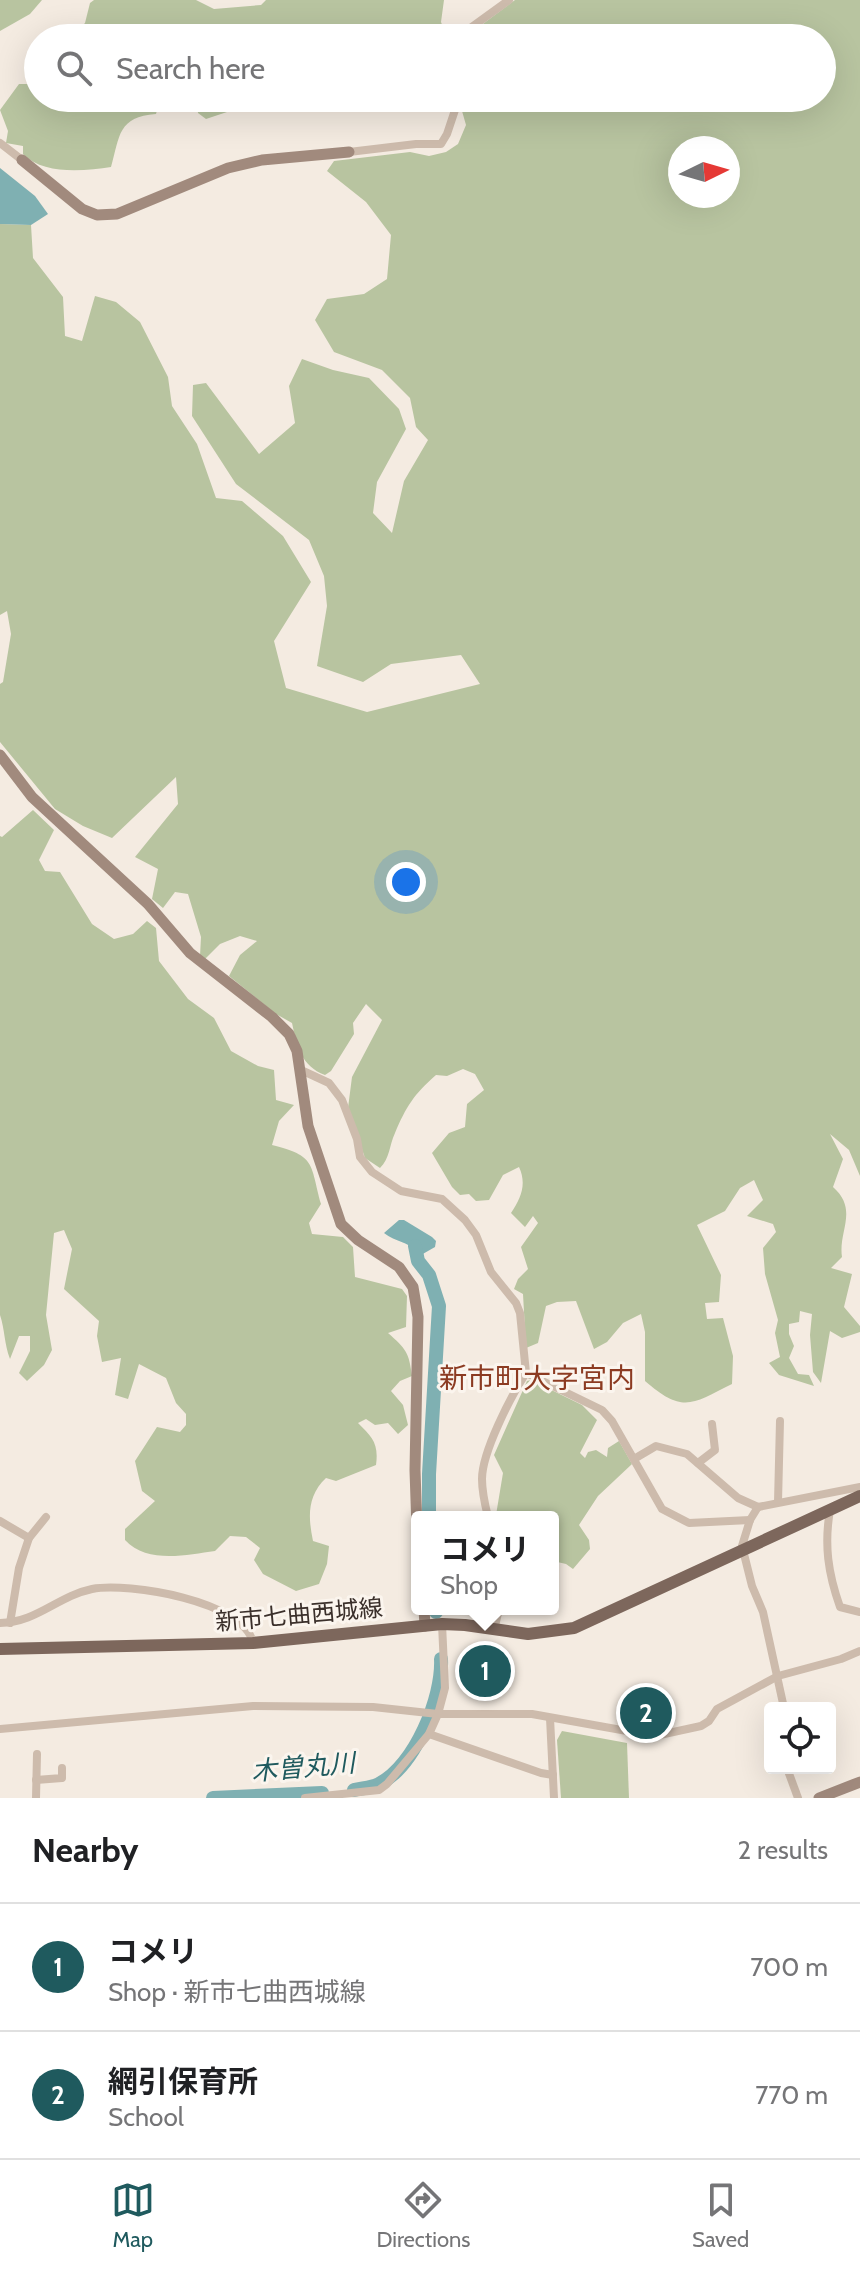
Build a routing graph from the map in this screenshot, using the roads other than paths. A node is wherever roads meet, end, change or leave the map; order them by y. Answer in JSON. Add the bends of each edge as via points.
{"nodes":[{"id":1,"x":509,"y":0,"type":"edge"},
{"id":2,"x":479,"y":24,"type":"edge"},
{"id":3,"x":454,"y":112,"type":"edge"},
{"id":4,"x":0,"y":143,"type":"edge"},
{"id":5,"x":349,"y":152,"type":"joint"},
{"id":6,"x":22,"y":160,"type":"joint"},
{"id":7,"x":0,"y":755,"type":"edge"},
{"id":8,"x":301,"y":1070,"type":"junction"},
{"id":9,"x":526,"y":1373,"type":"junction"},
{"id":10,"x":780,"y":1421,"type":"dead end"},
{"id":11,"x":712,"y":1424,"type":"dead end"},
{"id":12,"x":634,"y":1459,"type":"junction"},
{"id":13,"x":698,"y":1463,"type":"junction"},
{"id":14,"x":860,"y":1487,"type":"edge"},
{"id":15,"x":860,"y":1496,"type":"edge"},
{"id":16,"x":778,"y":1502,"type":"junction"},
{"id":17,"x":758,"y":1507,"type":"junction"},
{"id":18,"x":830,"y":1510,"type":"junction"},
{"id":19,"x":415,"y":1511,"type":"edge"},
{"id":20,"x":487,"y":1511,"type":"edge"},
{"id":21,"x":46,"y":1517,"type":"dead end"},
{"id":22,"x":750,"y":1520,"type":"junction"},
{"id":23,"x":0,"y":1521,"type":"edge"},
{"id":24,"x":29,"y":1538,"type":"junction"},
{"id":25,"x":744,"y":1549,"type":"junction"},
{"id":26,"x":860,"y":1612,"type":"edge"},
{"id":27,"x":424,"y":1615,"type":"edge"},
{"id":28,"x":498,"y":1615,"type":"edge"},
{"id":29,"x":5,"y":1623,"type":"edge"},
{"id":30,"x":442,"y":1624,"type":"junction"},
{"id":31,"x":425,"y":1626,"type":"junction"},
{"id":32,"x":494,"y":1630,"type":"junction"},
{"id":33,"x":253,"y":1643,"type":"junction"},
{"id":34,"x":0,"y":1649,"type":"edge"},
{"id":35,"x":860,"y":1651,"type":"edge"},
{"id":36,"x":778,"y":1676,"type":"junction"},
{"id":37,"x":783,"y":1702,"type":"edge"},
{"id":38,"x":435,"y":1713,"type":"junction"},
{"id":39,"x":550,"y":1718,"type":"junction"},
{"id":40,"x":0,"y":1729,"type":"edge"},
{"id":41,"x":429,"y":1734,"type":"junction"},
{"id":42,"x":37,"y":1754,"type":"dead end"},
{"id":43,"x":62,"y":1768,"type":"dead end"},
{"id":44,"x":789,"y":1774,"type":"edge"},
{"id":45,"x":553,"y":1775,"type":"junction"},
{"id":46,"x":36,"y":1780,"type":"junction"},
{"id":47,"x":860,"y":1782,"type":"edge"},
{"id":48,"x":377,"y":1794,"type":"edge"},
{"id":49,"x":36,"y":1798,"type":"edge"},
{"id":50,"x":305,"y":1798,"type":"edge"},
{"id":51,"x":554,"y":1798,"type":"edge"},
{"id":52,"x":798,"y":1798,"type":"edge"},
{"id":53,"x":819,"y":1798,"type":"edge"}],
"edges":[{"from":1,"to":2,"type":"street"},
{"from":3,"to":5,"type":"street","via":[[441,144]]},
{"from":4,"to":6,"type":"street"},
{"from":5,"to":6,"type":"street","via":[[228,168],[117,214],[97,215]]},
{"from":7,"to":8,"type":"street","via":[[32,797],[148,904],[190,953],[289,1034]]},
{"from":8,"to":9,"type":"street","via":[[329,1083],[342,1100],[360,1157],[372,1172],[401,1191],[442,1199],[465,1220],[491,1272],[520,1313]]},
{"from":8,"to":19,"type":"street","via":[[308,1126],[341,1224],[399,1267],[417,1302]]},
{"from":9,"to":12,"type":"street","via":[[602,1410]]},
{"from":9,"to":20,"type":"street","via":[[485,1460]]},
{"from":10,"to":16,"type":"street"},
{"from":11,"to":13,"type":"street","via":[[715,1450]]},
{"from":12,"to":13,"type":"street","via":[[656,1446],[687,1454]]},
{"from":12,"to":22,"type":"street","via":[[662,1509],[689,1523]]},
{"from":13,"to":17,"type":"street","via":[[738,1498]]},
{"from":14,"to":16,"type":"street"},
{"from":15,"to":18,"type":"main road","name":"新市七曲西城線"},
{"from":16,"to":17,"type":"street"},
{"from":17,"to":22,"type":"street"},
{"from":18,"to":25,"type":"main road","name":"新市七曲西城線"},
{"from":18,"to":26,"type":"street","via":[[829,1576],[840,1607]]},
{"from":21,"to":24,"type":"street"},
{"from":22,"to":25,"type":"street"},
{"from":23,"to":24,"type":"street"},
{"from":24,"to":29,"type":"street"},
{"from":25,"to":32,"type":"main road","name":"新市七曲西城線","via":[[574,1628],[528,1634]]},
{"from":25,"to":36,"type":"street"},
{"from":27,"to":31,"type":"street"},
{"from":28,"to":32,"type":"street"},
{"from":29,"to":33,"type":"street","via":[[38,1615],[92,1589],[156,1589],[219,1610],[248,1630]]},
{"from":30,"to":31,"type":"main road","name":"新市七曲西城線"},
{"from":30,"to":32,"type":"main road","name":"新市七曲西城線"},
{"from":30,"to":38,"type":"street","via":[[445,1688]]},
{"from":31,"to":33,"type":"main road","name":"新市七曲西城線"},
{"from":33,"to":34,"type":"main road","name":"新市七曲西城線"},
{"from":35,"to":36,"type":"street"},
{"from":36,"to":37,"type":"street"},
{"from":36,"to":39,"type":"street","via":[[717,1709],[701,1726],[655,1736]]},
{"from":38,"to":39,"type":"street"},
{"from":38,"to":40,"type":"street","via":[[253,1706]]},
{"from":38,"to":41,"type":"street"},
{"from":39,"to":45,"type":"street"},
{"from":41,"to":45,"type":"street"},
{"from":41,"to":48,"type":"street"},
{"from":42,"to":46,"type":"street"},
{"from":43,"to":46,"type":"street","via":[[62,1778]]},
{"from":44,"to":52,"type":"street"},
{"from":45,"to":51,"type":"street"},
{"from":46,"to":49,"type":"street"},
{"from":47,"to":53,"type":"street"},
{"from":48,"to":50,"type":"street"}]}
